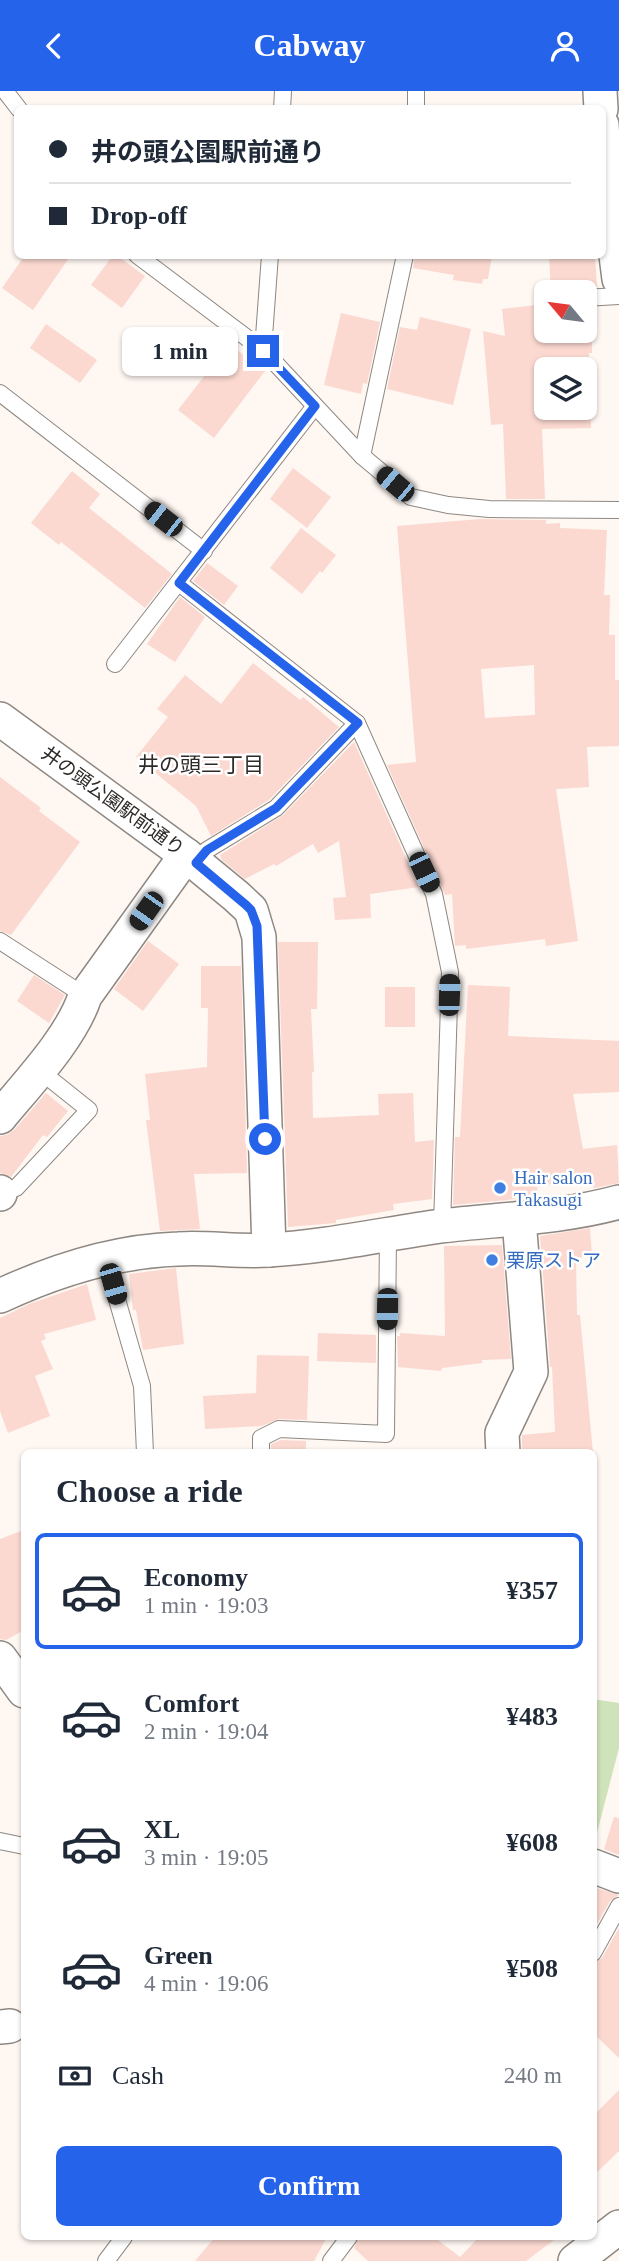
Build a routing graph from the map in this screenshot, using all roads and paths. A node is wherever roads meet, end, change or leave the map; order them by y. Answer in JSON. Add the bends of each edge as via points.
{"nodes":[{"id":1,"x":5,"y":91,"type":"edge"},
{"id":2,"x":16,"y":105,"type":"edge"},
{"id":3,"x":606,"y":145,"type":"edge"},
{"id":4,"x":612,"y":176,"type":"edge"},
{"id":5,"x":142,"y":259,"type":"edge"},
{"id":6,"x":270,"y":259,"type":"edge"},
{"id":7,"x":404,"y":259,"type":"edge"},
{"id":8,"x":619,"y":279,"type":"edge"},
{"id":9,"x":619,"y":296,"type":"edge"},
{"id":10,"x":597,"y":297,"type":"edge"},
{"id":11,"x":263,"y":351,"type":"junction"},
{"id":12,"x":0,"y":393,"type":"edge"},
{"id":13,"x":315,"y":406,"type":"junction"},
{"id":14,"x":362,"y":456,"type":"junction"},
{"id":15,"x":619,"y":510,"type":"edge"},
{"id":16,"x":204,"y":551,"type":"junction"},
{"id":17,"x":179,"y":583,"type":"junction"},
{"id":18,"x":115,"y":664,"type":"dead end"},
{"id":19,"x":0,"y":719,"type":"edge"},
{"id":20,"x":358,"y":723,"type":"junction"},
{"id":21,"x":191,"y":859,"type":"junction"},
{"id":22,"x":0,"y":941,"type":"edge"},
{"id":23,"x":85,"y":996,"type":"junction"},
{"id":24,"x":39,"y":1070,"type":"junction"},
{"id":25,"x":0,"y":1117,"type":"edge"},
{"id":26,"x":0,"y":1193,"type":"edge"},
{"id":27,"x":619,"y":1202,"type":"edge"},
{"id":28,"x":519,"y":1219,"type":"junction"},
{"id":29,"x":442,"y":1226,"type":"junction"},
{"id":30,"x":388,"y":1235,"type":"junction"},
{"id":31,"x":268,"y":1250,"type":"junction"},
{"id":32,"x":106,"y":1258,"type":"junction"},
{"id":33,"x":0,"y":1296,"type":"edge"},
{"id":34,"x":145,"y":1449,"type":"edge"},
{"id":35,"x":261,"y":1449,"type":"edge"},
{"id":36,"x":503,"y":1449,"type":"edge"},
{"id":37,"x":0,"y":1658,"type":"edge"},
{"id":38,"x":21,"y":1688,"type":"edge"},
{"id":39,"x":21,"y":1692,"type":"edge"},
{"id":40,"x":0,"y":1694,"type":"edge"},
{"id":41,"x":0,"y":1841,"type":"edge"},
{"id":42,"x":21,"y":1845,"type":"edge"},
{"id":43,"x":597,"y":1868,"type":"edge"},
{"id":44,"x":619,"y":1876,"type":"edge"},
{"id":45,"x":619,"y":1906,"type":"edge"},
{"id":46,"x":597,"y":1946,"type":"edge"},
{"id":47,"x":619,"y":2227,"type":"edge"},
{"id":48,"x":122,"y":2240,"type":"edge"},
{"id":49,"x":347,"y":2240,"type":"edge"},
{"id":50,"x":106,"y":2261,"type":"edge"},
{"id":51,"x":331,"y":2261,"type":"edge"},
{"id":52,"x":575,"y":2261,"type":"edge"}],
"edges":[{"from":1,"to":2,"type":"lane"},
{"from":3,"to":4,"type":"street"},
{"from":4,"to":8,"type":"street"},
{"from":5,"to":11,"type":"lane"},
{"from":6,"to":11,"type":"lane"},
{"from":7,"to":14,"type":"lane"},
{"from":9,"to":10,"type":"lane"},
{"from":11,"to":13,"type":"lane"},
{"from":12,"to":16,"type":"lane"},
{"from":13,"to":14,"type":"lane"},
{"from":13,"to":16,"type":"lane"},
{"from":14,"to":15,"type":"lane","via":[[411,497],[447,505]]},
{"from":16,"to":17,"type":"lane"},
{"from":17,"to":18,"type":"lane"},
{"from":17,"to":20,"type":"lane"},
{"from":19,"to":21,"type":"street","name":"井の頭公園駅前通り"},
{"from":20,"to":21,"type":"lane","via":[[276,808]]},
{"from":20,"to":29,"type":"lane","via":[[434,894],[450,972]]},
{"from":21,"to":23,"type":"street"},
{"from":21,"to":31,"type":"street","name":"井の頭公園駅前通り","via":[[251,910],[260,937]]},
{"from":22,"to":23,"type":"lane"},
{"from":23,"to":24,"type":"street","via":[[80,1014]]},
{"from":24,"to":25,"type":"street"},
{"from":24,"to":26,"type":"lane","via":[[89,1110],[16,1188]]},
{"from":27,"to":28,"type":"street"},
{"from":28,"to":29,"type":"street"},
{"from":28,"to":36,"type":"street","via":[[531,1372],[502,1433]]},
{"from":29,"to":30,"type":"street"},
{"from":30,"to":31,"type":"street"},
{"from":30,"to":35,"type":"lane","via":[[386,1434],[279,1429],[261,1438]]},
{"from":31,"to":32,"type":"street","via":[[178,1249]]},
{"from":32,"to":33,"type":"street","via":[[40,1277]]},
{"from":32,"to":34,"type":"lane","via":[[142,1386]]},
{"from":37,"to":38,"type":"street"},
{"from":39,"to":40,"type":"street"},
{"from":41,"to":42,"type":"lane"},
{"from":43,"to":44,"type":"street"},
{"from":45,"to":46,"type":"lane"},
{"from":47,"to":52,"type":"street"},
{"from":48,"to":50,"type":"lane"},
{"from":49,"to":51,"type":"lane"}]}
